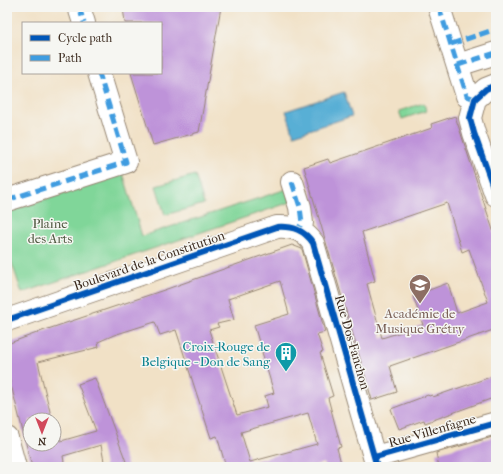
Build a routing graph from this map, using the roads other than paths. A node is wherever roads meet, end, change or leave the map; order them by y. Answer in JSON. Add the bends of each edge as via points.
{"nodes":[{"id":1,"x":79,"y":7,"type":"edge"},
{"id":2,"x":439,"y":7,"type":"edge"},
{"id":3,"x":84,"y":22,"type":"edge"},
{"id":4,"x":496,"y":53,"type":"edge"},
{"id":5,"x":458,"y":65,"type":"junction"},
{"id":6,"x":99,"y":74,"type":"edge"},
{"id":7,"x":496,"y":86,"type":"edge"},
{"id":8,"x":475,"y":99,"type":"junction"},
{"id":9,"x":292,"y":182,"type":"dead end"},
{"id":10,"x":496,"y":195,"type":"edge"},
{"id":11,"x":7,"y":200,"type":"edge"},
{"id":12,"x":298,"y":229,"type":"junction"},
{"id":13,"x":7,"y":320,"type":"edge"},
{"id":14,"x":496,"y":423,"type":"edge"},
{"id":15,"x":7,"y":438,"type":"edge"},
{"id":16,"x":376,"y":462,"type":"edge"},
{"id":17,"x":15,"y":467,"type":"edge"}],
"edges":[{"from":1,"to":3,"type":"street"},
{"from":2,"to":5,"type":"street"},
{"from":4,"to":5,"type":"street"},
{"from":5,"to":8,"type":"street","via":[[468,96]]},
{"from":6,"to":11,"type":"street","via":[[126,162]]},
{"from":7,"to":8,"type":"street","via":[[486,89]]},
{"from":8,"to":10,"type":"street","via":[[470,118]]},
{"from":9,"to":12,"type":"street","via":[[302,222]]},
{"from":12,"to":13,"type":"street","name":"Boulevard de la Constitution","via":[[288,226],[277,228]]},
{"from":12,"to":16,"type":"street","name":"Rue Dos-Fanchon","via":[[309,236],[313,243]]},
{"from":14,"to":16,"type":"street","name":"Rue Villenfagne"},
{"from":15,"to":17,"type":"street"}]}
